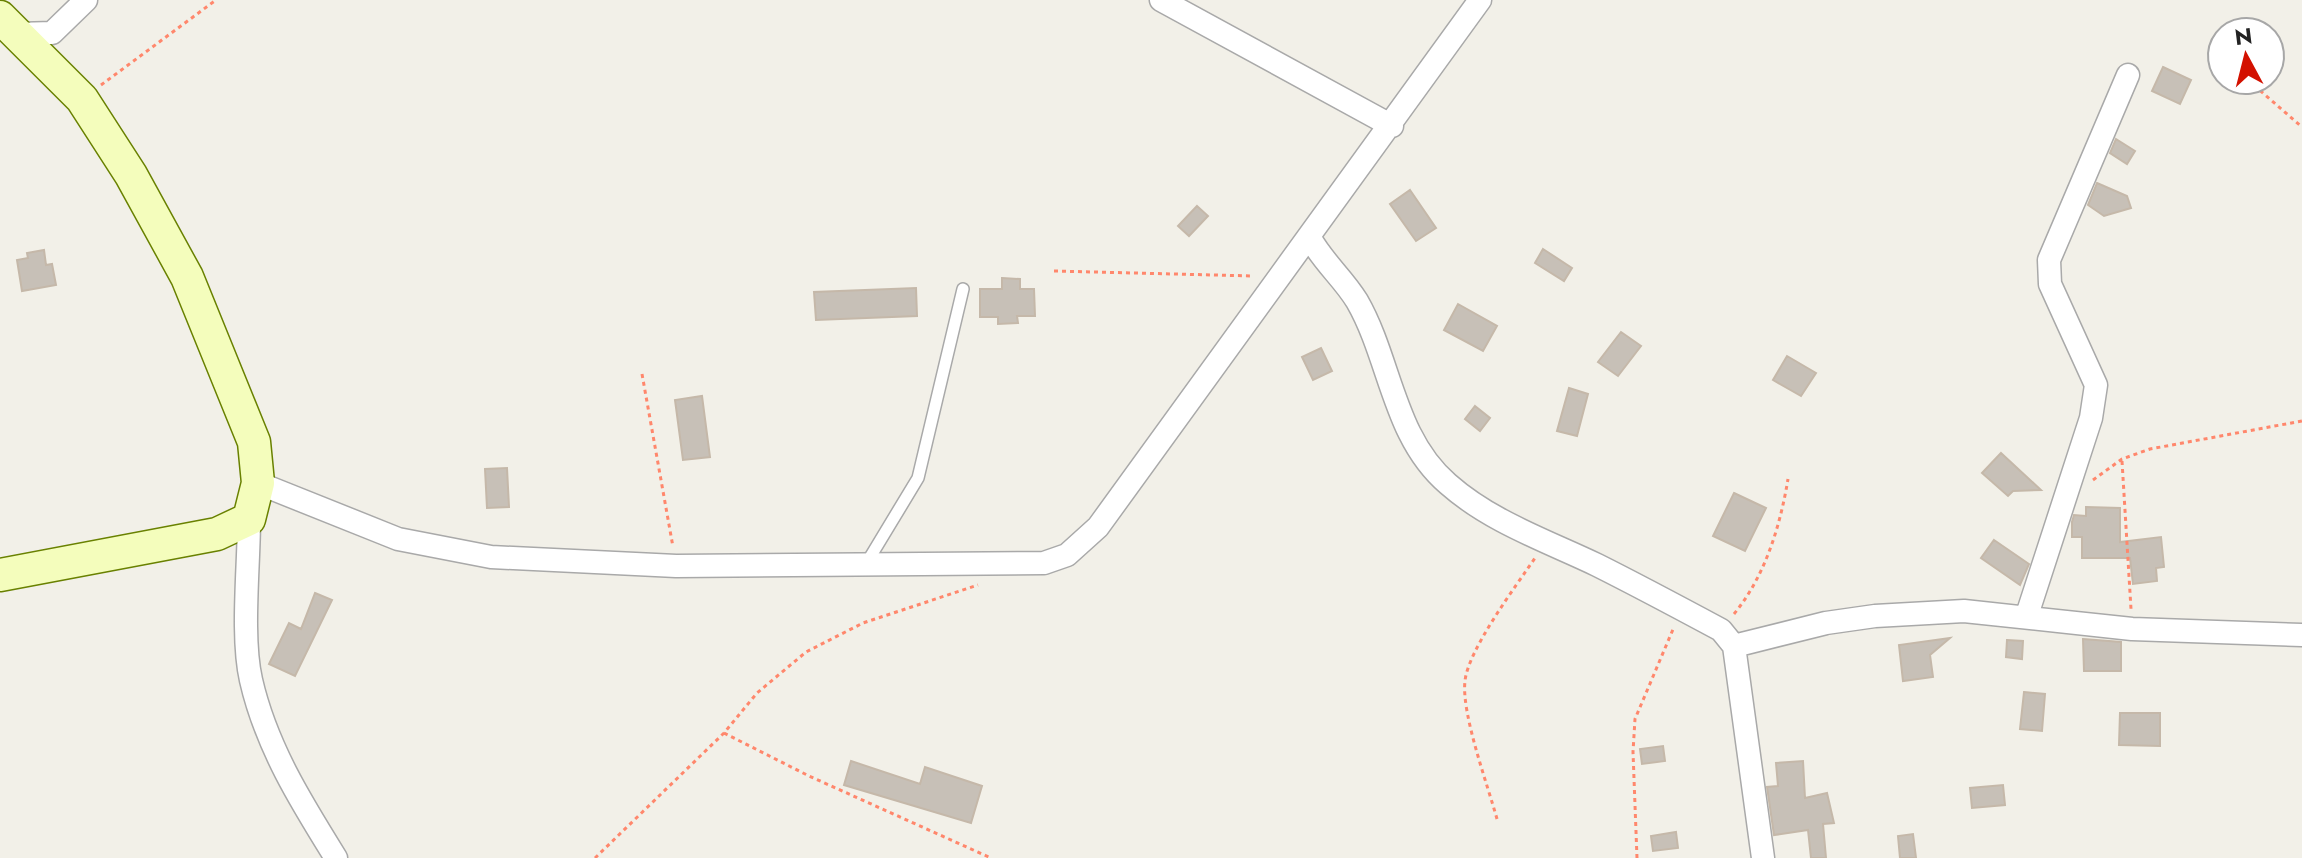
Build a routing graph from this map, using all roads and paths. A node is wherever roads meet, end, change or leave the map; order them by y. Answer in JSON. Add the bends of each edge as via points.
{"nodes":[{"id":1,"x":86,"y":0,"type":"edge"},
{"id":2,"x":216,"y":0,"type":"edge"},
{"id":3,"x":1161,"y":0,"type":"edge"},
{"id":4,"x":1480,"y":0,"type":"edge"},
{"id":5,"x":8,"y":26,"type":"edge"},
{"id":6,"x":2128,"y":75,"type":"dead end"},
{"id":7,"x":2266,"y":96,"type":"edge"},
{"id":8,"x":82,"y":99,"type":"junction"},
{"id":9,"x":1392,"y":126,"type":"junction"},
{"id":10,"x":2302,"y":127,"type":"edge"},
{"id":11,"x":1310,"y":238,"type":"junction"},
{"id":12,"x":1054,"y":271,"type":"dead end"},
{"id":13,"x":1281,"y":276,"type":"junction"},
{"id":14,"x":963,"y":289,"type":"dead end"},
{"id":15,"x":642,"y":374,"type":"dead end"},
{"id":16,"x":2302,"y":421,"type":"edge"},
{"id":17,"x":2122,"y":459,"type":"junction"},
{"id":18,"x":1788,"y":479,"type":"dead end"},
{"id":19,"x":258,"y":483,"type":"junction"},
{"id":20,"x":2065,"y":501,"type":"junction"},
{"id":21,"x":249,"y":519,"type":"junction"},
{"id":22,"x":1545,"y":541,"type":"junction"},
{"id":23,"x":866,"y":565,"type":"junction"},
{"id":24,"x":676,"y":566,"type":"junction"},
{"id":25,"x":0,"y":575,"type":"edge"},
{"id":26,"x":986,"y":582,"type":"dead end"},
{"id":27,"x":1681,"y":609,"type":"junction"},
{"id":28,"x":2027,"y":615,"type":"junction"},
{"id":29,"x":2132,"y":629,"type":"junction"},
{"id":30,"x":2302,"y":635,"type":"edge"},
{"id":31,"x":1728,"y":638,"type":"junction"},
{"id":32,"x":724,"y":733,"type":"junction"},
{"id":33,"x":1497,"y":819,"type":"dead end"},
{"id":34,"x":336,"y":858,"type":"edge"},
{"id":35,"x":595,"y":858,"type":"edge"},
{"id":36,"x":991,"y":858,"type":"edge"},
{"id":37,"x":1637,"y":858,"type":"edge"},
{"id":38,"x":1763,"y":858,"type":"edge"}],
"edges":[{"from":1,"to":5,"type":"street","via":[[52,33]]},
{"from":2,"to":8,"type":"path"},
{"from":3,"to":9,"type":"street"},
{"from":4,"to":9,"type":"street"},
{"from":5,"to":8,"type":"street"},
{"from":6,"to":20,"type":"street","via":[[2049,260],[2050,284],[2096,385]]},
{"from":7,"to":10,"type":"path"},
{"from":8,"to":19,"type":"street","via":[[187,277],[246,416]]},
{"from":9,"to":11,"type":"street"},
{"from":11,"to":13,"type":"street"},
{"from":11,"to":22,"type":"street","via":[[1358,302],[1400,414],[1423,455],[1447,484],[1499,520]]},
{"from":12,"to":13,"type":"path"},
{"from":13,"to":23,"type":"street","via":[[1098,527],[1067,555],[1044,563]]},
{"from":14,"to":23,"type":"lane","via":[[918,478]]},
{"from":15,"to":24,"type":"path"},
{"from":16,"to":17,"type":"path","via":[[2150,449]]},
{"from":17,"to":20,"type":"path"},
{"from":17,"to":29,"type":"path"},
{"from":18,"to":31,"type":"path","via":[[1781,522]]},
{"from":19,"to":21,"type":"street"},
{"from":19,"to":24,"type":"street","via":[[398,539],[491,557]]},
{"from":20,"to":28,"type":"street"},
{"from":21,"to":25,"type":"street","via":[[217,534]]},
{"from":21,"to":34,"type":"street","via":[[250,677],[267,734],[295,793]]},
{"from":22,"to":27,"type":"street"},
{"from":22,"to":33,"type":"path","via":[[1464,680]]},
{"from":23,"to":24,"type":"street"},
{"from":26,"to":32,"type":"path","via":[[863,623],[806,652],[757,693]]},
{"from":27,"to":31,"type":"street"},
{"from":27,"to":37,"type":"path","via":[[1635,719]]},
{"from":28,"to":29,"type":"street"},
{"from":28,"to":31,"type":"street","via":[[1964,611],[1875,616]]},
{"from":29,"to":30,"type":"street"},
{"from":31,"to":38,"type":"street"},
{"from":32,"to":35,"type":"path"},
{"from":32,"to":36,"type":"path"}]}
